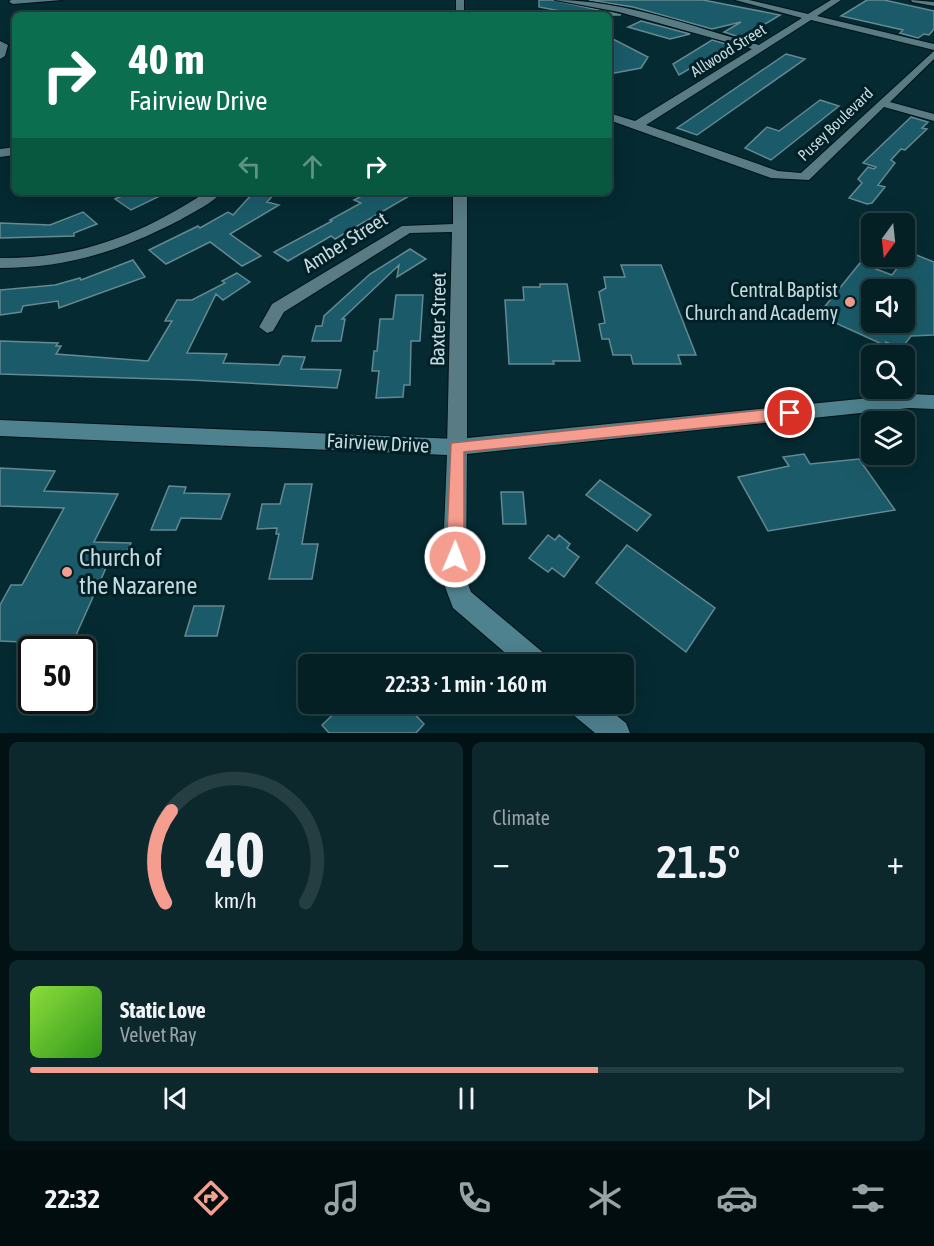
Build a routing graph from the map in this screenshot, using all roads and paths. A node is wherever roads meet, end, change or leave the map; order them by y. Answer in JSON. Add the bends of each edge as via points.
{"nodes":[{"id":1,"x":58,"y":0,"type":"edge"},
{"id":2,"x":559,"y":0,"type":"edge"},
{"id":3,"x":739,"y":0,"type":"edge"},
{"id":4,"x":837,"y":0,"type":"edge"},
{"id":5,"x":915,"y":0,"type":"edge"},
{"id":6,"x":10,"y":3,"type":"edge"},
{"id":7,"x":934,"y":4,"type":"edge"},
{"id":8,"x":810,"y":16,"type":"junction"},
{"id":9,"x":0,"y":44,"type":"edge"},
{"id":10,"x":934,"y":47,"type":"edge"},
{"id":11,"x":759,"y":48,"type":"junction"},
{"id":12,"x":934,"y":54,"type":"edge"},
{"id":13,"x":0,"y":56,"type":"edge"},
{"id":14,"x":881,"y":103,"type":"junction"},
{"id":15,"x":612,"y":117,"type":"edge"},
{"id":16,"x":934,"y":118,"type":"edge"},
{"id":17,"x":636,"y":126,"type":"junction"},
{"id":18,"x":211,"y":195,"type":"edge"},
{"id":19,"x":460,"y":195,"type":"edge"},
{"id":20,"x":460,"y":228,"type":"junction"},
{"id":21,"x":0,"y":263,"type":"edge"},
{"id":22,"x":267,"y":327,"type":"dead end"},
{"id":23,"x":934,"y":402,"type":"edge"},
{"id":24,"x":0,"y":428,"type":"edge"},
{"id":25,"x":457,"y":447,"type":"junction"},
{"id":26,"x":525,"y":654,"type":"edge"},
{"id":27,"x":594,"y":714,"type":"edge"},
{"id":28,"x":616,"y":733,"type":"edge"}],
"edges":[{"from":1,"to":6,"type":"street"},
{"from":2,"to":11,"type":"street","via":[[620,10]]},
{"from":3,"to":8,"type":"street"},
{"from":4,"to":8,"type":"street","name":"Allwood Street"},
{"from":5,"to":7,"type":"street"},
{"from":8,"to":10,"type":"street"},
{"from":8,"to":11,"type":"street","name":"Allwood Street"},
{"from":9,"to":13,"type":"street"},
{"from":11,"to":17,"type":"street","name":"Allwood Street"},
{"from":12,"to":14,"type":"street","name":"Pusey Boulevard"},
{"from":14,"to":16,"type":"street"},
{"from":14,"to":17,"type":"street","name":"Pusey Boulevard","via":[[804,177],[776,175]]},
{"from":15,"to":17,"type":"street","name":"Pusey Boulevard"},
{"from":18,"to":21,"type":"street","via":[[182,213],[81,256],[31,264]]},
{"from":19,"to":20,"type":"street","name":"Baxter Street"},
{"from":20,"to":22,"type":"street","name":"Amber Street","via":[[407,229],[278,309]]},
{"from":20,"to":25,"type":"street","name":"Baxter Street"},
{"from":23,"to":25,"type":"main road","name":"Fairview Drive","via":[[909,401]]},
{"from":24,"to":25,"type":"main road","name":"Fairview Drive"},
{"from":25,"to":26,"type":"main road","via":[[454,579],[462,600]]},
{"from":27,"to":28,"type":"main road"}]}
